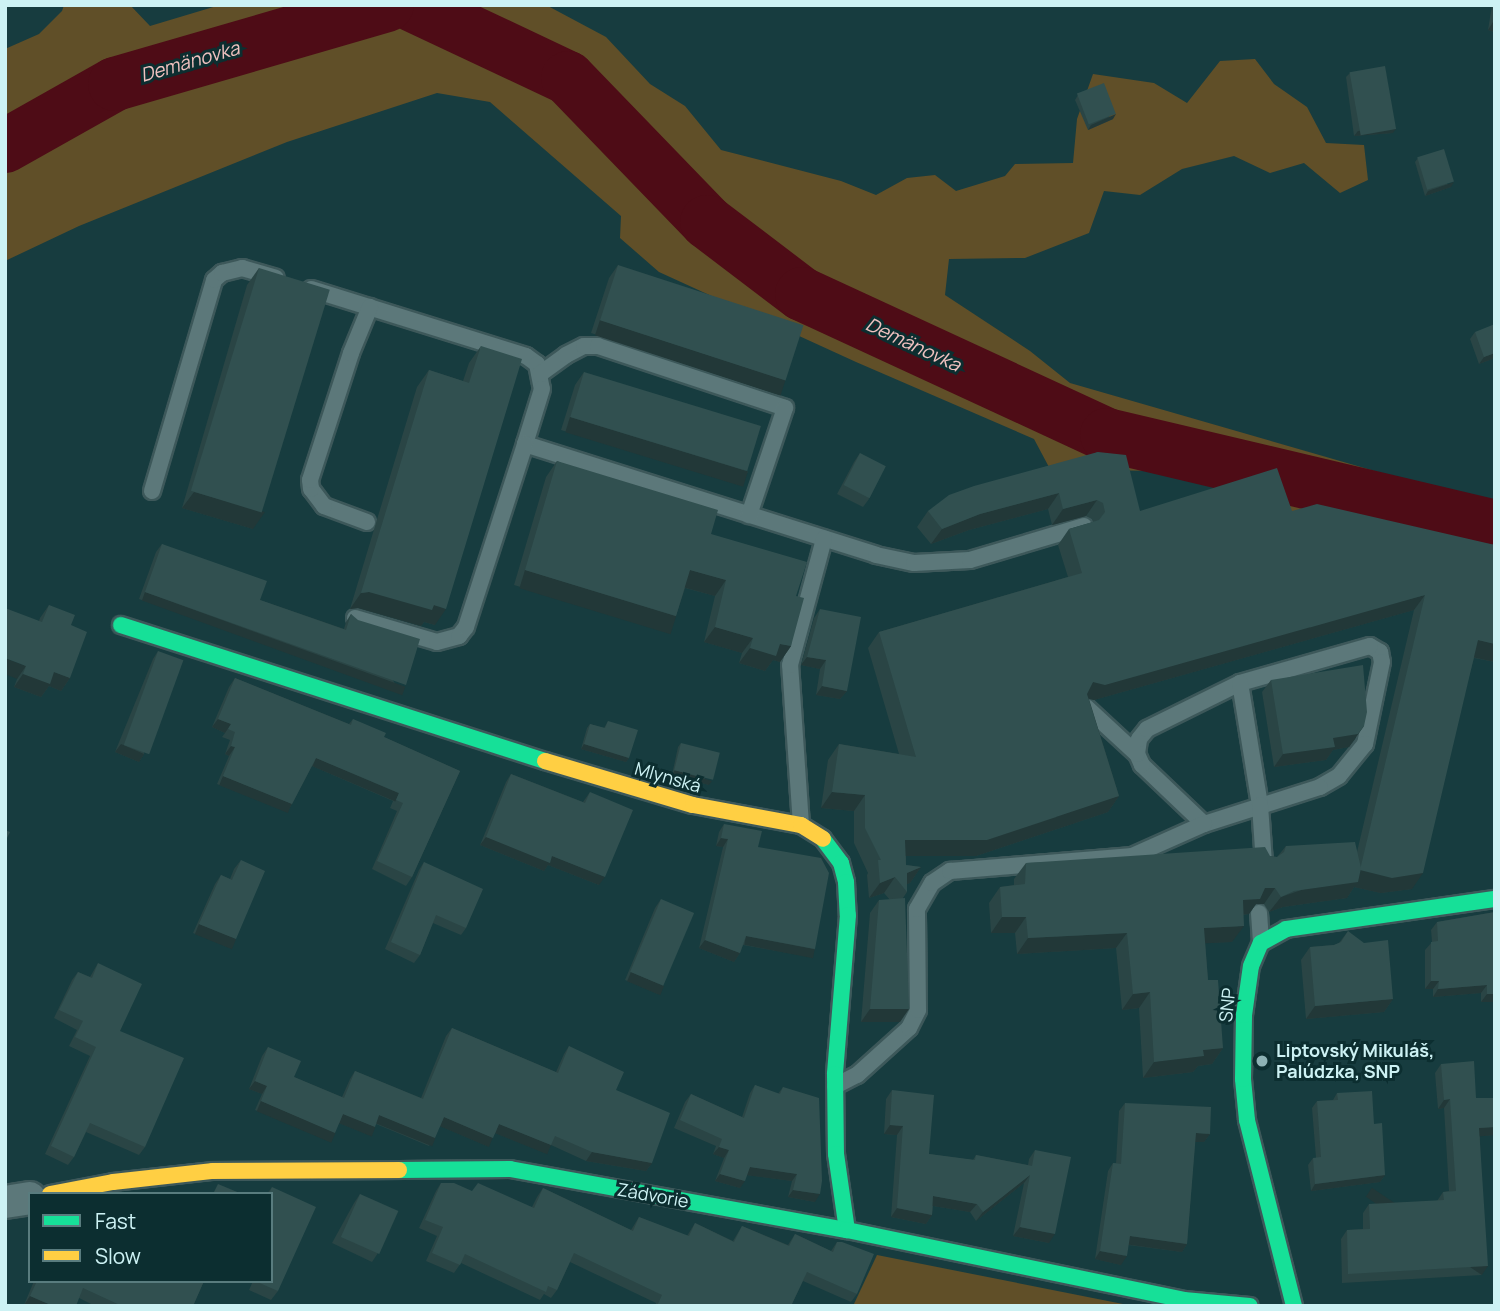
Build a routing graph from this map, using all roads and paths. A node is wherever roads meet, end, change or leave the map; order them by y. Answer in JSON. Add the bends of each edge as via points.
{"nodes":[{"id":1,"x":370,"y":307,"type":"junction"},
{"id":2,"x":540,"y":374,"type":"junction"},
{"id":3,"x":525,"y":444,"type":"junction"},
{"id":4,"x":152,"y":491,"type":"dead end"},
{"id":5,"x":749,"y":515,"type":"junction"},
{"id":6,"x":367,"y":522,"type":"dead end"},
{"id":7,"x":1083,"y":526,"type":"edge"},
{"id":8,"x":824,"y":539,"type":"junction"},
{"id":9,"x":355,"y":618,"type":"edge"},
{"id":10,"x":121,"y":625,"type":"dead end"},
{"id":11,"x":1240,"y":683,"type":"junction"},
{"id":12,"x":1086,"y":707,"type":"edge"},
{"id":13,"x":1137,"y":754,"type":"junction"},
{"id":14,"x":1260,"y":805,"type":"junction"},
{"id":15,"x":1204,"y":824,"type":"junction"},
{"id":16,"x":801,"y":825,"type":"junction"},
{"id":17,"x":1264,"y":863,"type":"edge"},
{"id":18,"x":1495,"y":899,"type":"edge"},
{"id":19,"x":1259,"y":914,"type":"edge"},
{"id":20,"x":1261,"y":943,"type":"junction"},
{"id":21,"x":835,"y":1086,"type":"junction"},
{"id":22,"x":60,"y":1192,"type":"edge"},
{"id":23,"x":28,"y":1198,"type":"edge"},
{"id":24,"x":5,"y":1202,"type":"edge"},
{"id":25,"x":847,"y":1230,"type":"junction"},
{"id":26,"x":1250,"y":1306,"type":"edge"},
{"id":27,"x":1294,"y":1306,"type":"edge"}],
"edges":[{"from":1,"to":2,"type":"lane","via":[[526,356],[537,364]]},
{"from":1,"to":4,"type":"lane","via":[[242,268],[222,273],[214,280]]},
{"from":1,"to":6,"type":"lane","via":[[310,480],[324,506]]},
{"from":2,"to":3,"type":"lane","via":[[542,389]]},
{"from":2,"to":5,"type":"lane","via":[[575,350],[598,346],[785,408]]},
{"from":3,"to":5,"type":"lane"},
{"from":3,"to":9,"type":"lane","via":[[466,627],[459,636],[437,642]]},
{"from":5,"to":8,"type":"lane"},
{"from":7,"to":8,"type":"lane","via":[[946,563],[914,563]]},
{"from":8,"to":16,"type":"lane","via":[[790,665]]},
{"from":10,"to":16,"type":"street","name":"Mlynská","via":[[693,806]]},
{"from":11,"to":13,"type":"lane","via":[[1147,729],[1139,739]]},
{"from":11,"to":14,"type":"lane"},
{"from":11,"to":14,"type":"lane","via":[[1370,646],[1380,652],[1382,662],[1365,744],[1352,762],[1320,787]]},
{"from":12,"to":13,"type":"lane"},
{"from":13,"to":15,"type":"lane","via":[[1142,765]]},
{"from":14,"to":15,"type":"lane"},
{"from":14,"to":17,"type":"lane"},
{"from":15,"to":21,"type":"lane","via":[[1132,856],[950,870],[932,883],[917,909],[918,1010],[909,1028],[857,1075]]},
{"from":16,"to":21,"type":"street","name":"Mlynská","via":[[832,848],[846,882],[848,915]]},
{"from":18,"to":20,"type":"street","via":[[1286,929]]},
{"from":19,"to":20,"type":"lane"},
{"from":20,"to":27,"type":"street","name":"SNP","via":[[1251,966],[1244,1015],[1243,1079],[1247,1119]]},
{"from":21,"to":25,"type":"street","name":"Mlynská","via":[[840,1198]]},
{"from":22,"to":25,"type":"street","name":"Zádvorie","via":[[213,1171],[509,1169]]},
{"from":23,"to":24,"type":"street"},
{"from":25,"to":26,"type":"street","name":"Zádvorie","via":[[1184,1300]]}]}
